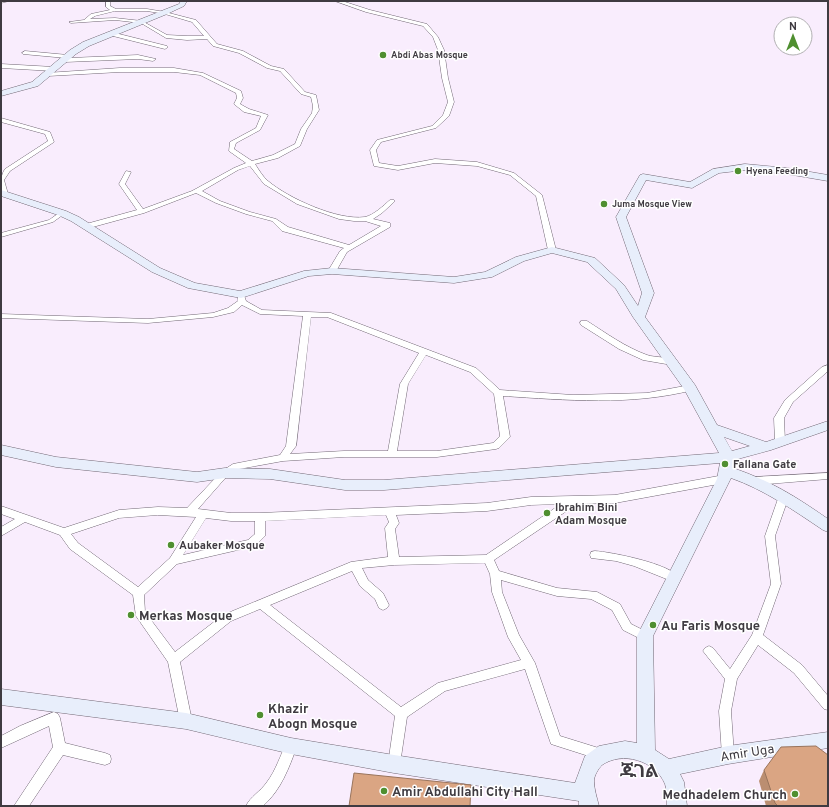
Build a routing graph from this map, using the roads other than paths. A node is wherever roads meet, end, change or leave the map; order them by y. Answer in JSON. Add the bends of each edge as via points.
{"nodes":[{"id":1,"x":7,"y":1,"type":"edge"},
{"id":2,"x":108,"y":1,"type":"edge"},
{"id":3,"x":184,"y":1,"type":"edge"},
{"id":4,"x":337,"y":1,"type":"edge"},
{"id":5,"x":1,"y":2,"type":"edge"},
{"id":6,"x":115,"y":10,"type":"junction"},
{"id":7,"x":165,"y":13,"type":"junction"},
{"id":8,"x":86,"y":20,"type":"junction"},
{"id":9,"x":71,"y":22,"type":"dead end"},
{"id":10,"x":142,"y":22,"type":"junction"},
{"id":11,"x":111,"y":34,"type":"junction"},
{"id":12,"x":208,"y":37,"type":"junction"},
{"id":13,"x":165,"y":47,"type":"dead end"},
{"id":14,"x":25,"y":53,"type":"dead end"},
{"id":15,"x":67,"y":58,"type":"junction"},
{"id":16,"x":153,"y":59,"type":"dead end"},
{"id":17,"x":1,"y":66,"type":"edge"},
{"id":18,"x":51,"y":71,"type":"junction"},
{"id":19,"x":1,"y":94,"type":"edge"},
{"id":20,"x":1,"y":120,"type":"edge"},
{"id":21,"x":251,"y":163,"type":"junction"},
{"id":22,"x":128,"y":172,"type":"dead end"},
{"id":23,"x":828,"y":178,"type":"edge"},
{"id":24,"x":197,"y":191,"type":"junction"},
{"id":25,"x":3,"y":193,"type":"edge"},
{"id":26,"x":392,"y":200,"type":"dead end"},
{"id":27,"x":142,"y":212,"type":"junction"},
{"id":28,"x":62,"y":213,"type":"junction"},
{"id":29,"x":366,"y":219,"type":"junction"},
{"id":30,"x":89,"y":226,"type":"junction"},
{"id":31,"x":1,"y":235,"type":"edge"},
{"id":32,"x":349,"y":247,"type":"junction"},
{"id":33,"x":552,"y":250,"type":"junction"},
{"id":34,"x":332,"y":271,"type":"junction"},
{"id":35,"x":241,"y":299,"type":"junction"},
{"id":36,"x":307,"y":314,"type":"junction"},
{"id":37,"x":1,"y":316,"type":"edge"},
{"id":38,"x":639,"y":317,"type":"junction"},
{"id":39,"x":584,"y":323,"type":"dead end"},
{"id":40,"x":424,"y":352,"type":"junction"},
{"id":41,"x":672,"y":362,"type":"junction"},
{"id":42,"x":828,"y":368,"type":"edge"},
{"id":43,"x":690,"y":388,"type":"junction"},
{"id":44,"x":498,"y":393,"type":"junction"},
{"id":45,"x":828,"y":425,"type":"edge"},
{"id":46,"x":711,"y":428,"type":"junction"},
{"id":47,"x":780,"y":442,"type":"junction"},
{"id":48,"x":766,"y":447,"type":"junction"},
{"id":49,"x":1,"y":450,"type":"edge"},
{"id":50,"x":392,"y":454,"type":"junction"},
{"id":51,"x":283,"y":458,"type":"junction"},
{"id":52,"x":726,"y":469,"type":"junction"},
{"id":53,"x":225,"y":473,"type":"junction"},
{"id":54,"x":828,"y":476,"type":"edge"},
{"id":55,"x":755,"y":481,"type":"junction"},
{"id":56,"x":784,"y":496,"type":"junction"},
{"id":57,"x":573,"y":501,"type":"junction"},
{"id":58,"x":1,"y":510,"type":"edge"},
{"id":59,"x":390,"y":511,"type":"junction"},
{"id":60,"x":190,"y":512,"type":"junction"},
{"id":61,"x":203,"y":514,"type":"junction"},
{"id":62,"x":260,"y":517,"type":"junction"},
{"id":63,"x":22,"y":519,"type":"junction"},
{"id":64,"x":828,"y":526,"type":"edge"},
{"id":65,"x":1,"y":532,"type":"edge"},
{"id":66,"x":64,"y":532,"type":"junction"},
{"id":67,"x":595,"y":555,"type":"dead end"},
{"id":68,"x":488,"y":559,"type":"junction"},
{"id":69,"x":174,"y":561,"type":"junction"},
{"id":70,"x":394,"y":561,"type":"junction"},
{"id":71,"x":355,"y":564,"type":"junction"},
{"id":72,"x":495,"y":574,"type":"junction"},
{"id":73,"x":674,"y":578,"type":"junction"},
{"id":74,"x":138,"y":593,"type":"junction"},
{"id":75,"x":262,"y":604,"type":"junction"},
{"id":76,"x":383,"y":605,"type":"dead end"},
{"id":77,"x":645,"y":636,"type":"junction"},
{"id":78,"x":757,"y":637,"type":"junction"},
{"id":79,"x":709,"y":651,"type":"dead end"},
{"id":80,"x":174,"y":660,"type":"junction"},
{"id":81,"x":529,"y":664,"type":"junction"},
{"id":82,"x":731,"y":678,"type":"junction"},
{"id":83,"x":1,"y":697,"type":"edge"},
{"id":84,"x":828,"y":705,"type":"edge"},
{"id":85,"x":401,"y":714,"type":"junction"},
{"id":86,"x":186,"y":721,"type":"junction"},
{"id":87,"x":828,"y":740,"type":"edge"},
{"id":88,"x":1,"y":742,"type":"edge"},
{"id":89,"x":291,"y":746,"type":"junction"},
{"id":90,"x":60,"y":748,"type":"junction"},
{"id":91,"x":646,"y":753,"type":"junction"},
{"id":92,"x":600,"y":754,"type":"junction"},
{"id":93,"x":728,"y":755,"type":"junction"},
{"id":94,"x":105,"y":759,"type":"dead end"},
{"id":95,"x":394,"y":764,"type":"junction"},
{"id":96,"x":666,"y":768,"type":"junction"},
{"id":97,"x":586,"y":800,"type":"edge"},
{"id":98,"x":21,"y":806,"type":"edge"},
{"id":99,"x":253,"y":806,"type":"edge"},
{"id":100,"x":677,"y":806,"type":"edge"}],
"edges":[{"from":1,"to":5,"type":"street"},
{"from":2,"to":6,"type":"street","via":[[108,7]]},
{"from":3,"to":7,"type":"street"},
{"from":4,"to":33,"type":"street","via":[[425,24],[441,50],[451,102],[446,116],[434,127],[379,141],[373,150],[376,165],[398,168],[435,161],[477,164],[512,174],[539,195]]},
{"from":6,"to":7,"type":"street"},
{"from":6,"to":8,"type":"street"},
{"from":7,"to":10,"type":"street"},
{"from":7,"to":12,"type":"street","via":[[194,21]]},
{"from":8,"to":9,"type":"street"},
{"from":8,"to":10,"type":"street","via":[[115,19]]},
{"from":10,"to":11,"type":"street"},
{"from":10,"to":12,"type":"street","via":[[166,36]]},
{"from":11,"to":13,"type":"street"},
{"from":11,"to":15,"type":"street","via":[[86,44]]},
{"from":12,"to":21,"type":"street","via":[[215,45],[241,52],[269,67],[282,70],[303,93],[314,96],[316,113],[304,128],[298,145],[265,161]]},
{"from":14,"to":15,"type":"street"},
{"from":15,"to":16,"type":"street"},
{"from":15,"to":18,"type":"street"},
{"from":17,"to":18,"type":"street"},
{"from":18,"to":19,"type":"street","via":[[35,84]]},
{"from":18,"to":21,"type":"street","via":[[174,70],[201,74],[227,85],[239,92],[237,104],[242,109],[265,115],[258,129],[233,142],[231,150]]},
{"from":20,"to":25,"type":"street","via":[[48,133],[51,142],[7,170],[1,180]]},
{"from":21,"to":24,"type":"street","via":[[238,167]]},
{"from":21,"to":29,"type":"street","via":[[265,183],[293,200],[330,214]]},
{"from":22,"to":27,"type":"street","via":[[122,184]]},
{"from":23,"to":38,"type":"street","via":[[745,167],[716,171],[692,185],[643,177],[621,217],[648,293]]},
{"from":24,"to":27,"type":"street"},
{"from":24,"to":32,"type":"street","via":[[218,202],[274,220],[285,230]]},
{"from":25,"to":28,"type":"street"},
{"from":26,"to":29,"type":"street","via":[[375,216]]},
{"from":27,"to":30,"type":"street"},
{"from":28,"to":30,"type":"street"},
{"from":28,"to":31,"type":"street","via":[[51,221]]},
{"from":29,"to":32,"type":"street","via":[[387,225]]},
{"from":30,"to":35,"type":"street","via":[[156,270],[192,286]]},
{"from":32,"to":34,"type":"street"},
{"from":33,"to":34,"type":"street","via":[[520,259],[488,275],[454,280]]},
{"from":33,"to":38,"type":"street","via":[[591,260],[620,287]]},
{"from":34,"to":35,"type":"street","via":[[308,273]]},
{"from":35,"to":36,"type":"street","via":[[260,312]]},
{"from":35,"to":37,"type":"street","via":[[231,310],[213,315],[148,321]]},
{"from":36,"to":40,"type":"street","via":[[328,315]]},
{"from":36,"to":51,"type":"street","via":[[291,446]]},
{"from":38,"to":41,"type":"street"},
{"from":39,"to":41,"type":"street","via":[[622,347],[646,358]]},
{"from":40,"to":44,"type":"street","via":[[473,370]]},
{"from":40,"to":50,"type":"street","via":[[404,384]]},
{"from":41,"to":43,"type":"street"},
{"from":42,"to":47,"type":"street","via":[[789,400],[779,418]]},
{"from":43,"to":44,"type":"street","via":[[647,396],[625,397],[573,398]]},
{"from":43,"to":46,"type":"street"},
{"from":44,"to":50,"type":"street","via":[[505,437],[496,446],[437,454]]},
{"from":45,"to":47,"type":"street"},
{"from":46,"to":48,"type":"street"},
{"from":46,"to":52,"type":"street"},
{"from":47,"to":48,"type":"street"},
{"from":48,"to":52,"type":"street"},
{"from":49,"to":53,"type":"street","via":[[56,462],[196,477]]},
{"from":50,"to":51,"type":"street"},
{"from":51,"to":53,"type":"street","via":[[236,466]]},
{"from":52,"to":53,"type":"street","via":[[384,485],[345,485],[270,474]]},
{"from":52,"to":55,"type":"street"},
{"from":52,"to":57,"type":"street","via":[[697,482],[615,499]]},
{"from":52,"to":73,"type":"street"},
{"from":53,"to":60,"type":"street"},
{"from":54,"to":55,"type":"street"},
{"from":55,"to":56,"type":"street"},
{"from":56,"to":64,"type":"street"},
{"from":56,"to":78,"type":"street","via":[[770,536],[776,584]]},
{"from":57,"to":59,"type":"street","via":[[531,501]]},
{"from":57,"to":68,"type":"street"},
{"from":58,"to":63,"type":"street"},
{"from":59,"to":62,"type":"street"},
{"from":59,"to":70,"type":"street","via":[[394,524],[390,528]]},
{"from":60,"to":61,"type":"street"},
{"from":60,"to":66,"type":"street","via":[[158,510],[119,514]]},
{"from":61,"to":62,"type":"street"},
{"from":61,"to":69,"type":"street"},
{"from":62,"to":69,"type":"street","via":[[260,536],[251,543]]},
{"from":63,"to":65,"type":"street"},
{"from":63,"to":66,"type":"street"},
{"from":66,"to":74,"type":"street","via":[[74,546]]},
{"from":67,"to":73,"type":"street","via":[[614,556],[646,564]]},
{"from":68,"to":70,"type":"street"},
{"from":68,"to":72,"type":"street"},
{"from":69,"to":74,"type":"street"},
{"from":70,"to":71,"type":"street"},
{"from":71,"to":75,"type":"street"},
{"from":71,"to":76,"type":"street","via":[[364,583],[379,596]]},
{"from":72,"to":77,"type":"street","via":[[557,592],[593,595],[616,606],[627,627]]},
{"from":72,"to":81,"type":"street","via":[[497,592],[514,637]]},
{"from":73,"to":77,"type":"street"},
{"from":74,"to":80,"type":"street","via":[[140,613]]},
{"from":75,"to":80,"type":"street","via":[[226,618]]},
{"from":75,"to":85,"type":"street"},
{"from":77,"to":91,"type":"street"},
{"from":78,"to":82,"type":"street"},
{"from":78,"to":84,"type":"street","via":[[798,669]]},
{"from":79,"to":82,"type":"street"},
{"from":80,"to":86,"type":"street"},
{"from":81,"to":85,"type":"street","via":[[442,687]]},
{"from":81,"to":92,"type":"street","via":[[555,740]]},
{"from":82,"to":93,"type":"street","via":[[725,711]]},
{"from":83,"to":86,"type":"street"},
{"from":85,"to":95,"type":"street"},
{"from":86,"to":89,"type":"street"},
{"from":87,"to":93,"type":"street","name":"Amir Uga"},
{"from":88,"to":90,"type":"street","via":[[54,718]]},
{"from":89,"to":95,"type":"street"},
{"from":89,"to":99,"type":"street","via":[[277,781]]},
{"from":90,"to":94,"type":"street"},
{"from":90,"to":98,"type":"street"},
{"from":91,"to":92,"type":"street","via":[[622,748],[610,749]]},
{"from":91,"to":96,"type":"street"},
{"from":92,"to":97,"type":"street","via":[[586,770]]},
{"from":93,"to":96,"type":"street","name":"Amir Uga"},
{"from":95,"to":97,"type":"street"},
{"from":96,"to":100,"type":"street","via":[[674,782],[678,797]]}]}
